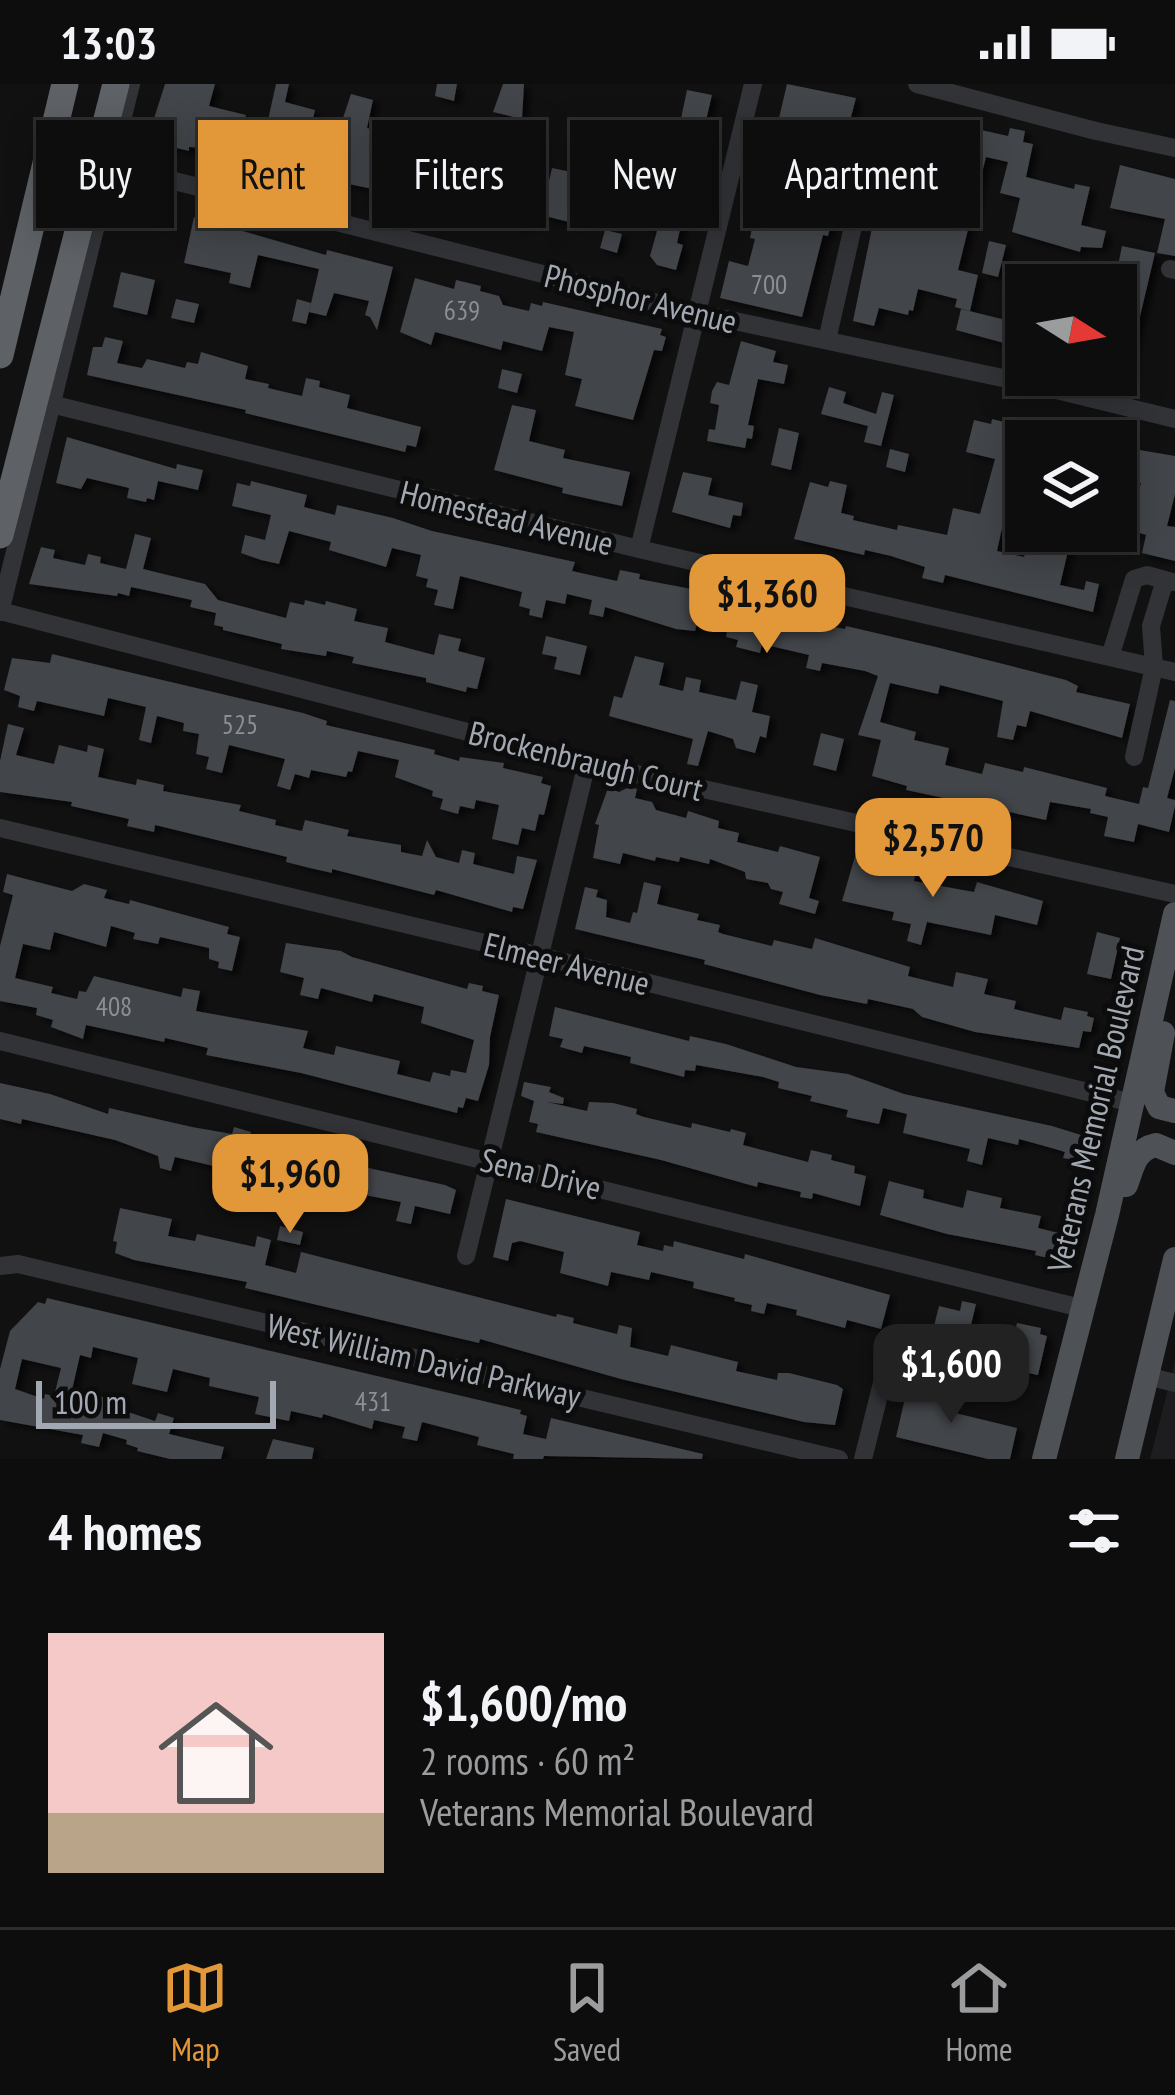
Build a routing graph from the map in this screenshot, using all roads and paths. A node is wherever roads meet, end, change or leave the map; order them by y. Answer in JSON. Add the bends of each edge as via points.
{"nodes":[{"id":1,"x":65,"y":84,"type":"edge"},
{"id":2,"x":116,"y":84,"type":"edge"},
{"id":3,"x":131,"y":84,"type":"edge"},
{"id":4,"x":753,"y":84,"type":"edge"},
{"id":5,"x":916,"y":84,"type":"edge"},
{"id":6,"x":122,"y":120,"type":"edge"},
{"id":7,"x":1175,"y":148,"type":"edge"},
{"id":8,"x":174,"y":181,"type":"edge"},
{"id":9,"x":95,"y":228,"type":"edge"},
{"id":10,"x":853,"y":228,"type":"edge"},
{"id":11,"x":697,"y":313,"type":"junction"},
{"id":12,"x":827,"y":340,"type":"junction"},
{"id":13,"x":0,"y":356,"type":"edge"},
{"id":14,"x":51,"y":404,"type":"junction"},
{"id":15,"x":1175,"y":419,"type":"edge"},
{"id":16,"x":0,"y":535,"type":"edge"},
{"id":17,"x":639,"y":549,"type":"junction"},
{"id":18,"x":1170,"y":581,"type":"edge"},
{"id":19,"x":0,"y":612,"type":"edge"},
{"id":20,"x":1110,"y":657,"type":"junction"},
{"id":21,"x":1154,"y":667,"type":"junction"},
{"id":22,"x":1175,"y":672,"type":"edge"},
{"id":23,"x":1133,"y":757,"type":"dead end"},
{"id":24,"x":587,"y":763,"type":"junction"},
{"id":25,"x":0,"y":828,"type":"edge"},
{"id":26,"x":1175,"y":894,"type":"edge"},
{"id":27,"x":1175,"y":914,"type":"edge"},
{"id":28,"x":540,"y":956,"type":"junction"},
{"id":29,"x":1171,"y":960,"type":"edge"},
{"id":30,"x":1175,"y":984,"type":"edge"},
{"id":31,"x":0,"y":1041,"type":"edge"},
{"id":32,"x":1167,"y":1070,"type":"edge"},
{"id":33,"x":1132,"y":1103,"type":"junction"},
{"id":34,"x":1175,"y":1111,"type":"edge"},
{"id":35,"x":1175,"y":1153,"type":"edge"},
{"id":36,"x":490,"y":1161,"type":"junction"},
{"id":37,"x":1107,"y":1215,"type":"junction"},
{"id":38,"x":466,"y":1256,"type":"dead end"},
{"id":39,"x":1175,"y":1259,"type":"edge"},
{"id":40,"x":4,"y":1265,"type":"edge"},
{"id":41,"x":1171,"y":1292,"type":"edge"},
{"id":42,"x":1081,"y":1308,"type":"junction"},
{"id":43,"x":1167,"y":1328,"type":"edge"},
{"id":44,"x":1147,"y":1376,"type":"junction"},
{"id":45,"x":883,"y":1379,"type":"dead end"},
{"id":46,"x":1175,"y":1383,"type":"edge"},
{"id":47,"x":1053,"y":1420,"type":"junction"},
{"id":48,"x":1125,"y":1454,"type":"edge"},
{"id":49,"x":839,"y":1459,"type":"edge"},
{"id":50,"x":863,"y":1459,"type":"edge"},
{"id":51,"x":1044,"y":1459,"type":"edge"},
{"id":52,"x":1063,"y":1459,"type":"edge"}],
"edges":[{"from":1,"to":13,"type":"highway"},
{"from":2,"to":16,"type":"highway"},
{"from":3,"to":6,"type":"street"},
{"from":4,"to":11,"type":"street"},
{"from":5,"to":7,"type":"street"},
{"from":8,"to":11,"type":"street","name":"Phosphor Avenue"},
{"from":9,"to":14,"type":"street"},
{"from":10,"to":12,"type":"street"},
{"from":11,"to":12,"type":"street","name":"Phosphor Avenue"},
{"from":11,"to":17,"type":"street"},
{"from":12,"to":15,"type":"street","name":"Phosphor Avenue"},
{"from":14,"to":17,"type":"street","name":"Homestead Avenue"},
{"from":14,"to":19,"type":"street"},
{"from":17,"to":20,"type":"street","name":"Homestead Avenue"},
{"from":18,"to":20,"type":"street","via":[[1134,579]]},
{"from":18,"to":21,"type":"street","via":[[1149,635]]},
{"from":19,"to":24,"type":"street","name":"Brockenbraugh Court"},
{"from":20,"to":21,"type":"street","name":"Homestead Avenue"},
{"from":21,"to":22,"type":"street","name":"Homestead Avenue"},
{"from":21,"to":23,"type":"street"},
{"from":24,"to":26,"type":"street","name":"Brockenbraugh Court"},
{"from":24,"to":28,"type":"street"},
{"from":25,"to":28,"type":"street","name":"Elmeer Avenue"},
{"from":27,"to":29,"type":"main road","name":"Veterans Memorial Boulevard"},
{"from":28,"to":33,"type":"street","name":"Elmeer Avenue"},
{"from":28,"to":36,"type":"street"},
{"from":29,"to":33,"type":"main road","name":"Veterans Memorial Boulevard"},
{"from":30,"to":32,"type":"main road"},
{"from":31,"to":36,"type":"street","name":"Sena Drive"},
{"from":32,"to":34,"type":"main road","via":[[1152,1092],[1159,1107]]},
{"from":33,"to":37,"type":"main road","name":"Veterans Memorial Boulevard"},
{"from":35,"to":37,"type":"main road","via":[[1156,1145],[1142,1150]]},
{"from":36,"to":38,"type":"street"},
{"from":36,"to":42,"type":"street","name":"Sena Drive"},
{"from":37,"to":42,"type":"main road","name":"Veterans Memorial Boulevard"},
{"from":39,"to":41,"type":"main road"},
{"from":40,"to":49,"type":"street","name":"West William David Parkway"},
{"from":41,"to":43,"type":"main road"},
{"from":42,"to":47,"type":"main road","name":"Veterans Memorial Boulevard"},
{"from":43,"to":44,"type":"main road"},
{"from":44,"to":46,"type":"street"},
{"from":44,"to":48,"type":"main road"},
{"from":45,"to":50,"type":"street"},
{"from":47,"to":51,"type":"main road","name":"Veterans Memorial Boulevard"},
{"from":47,"to":52,"type":"main road"}]}
